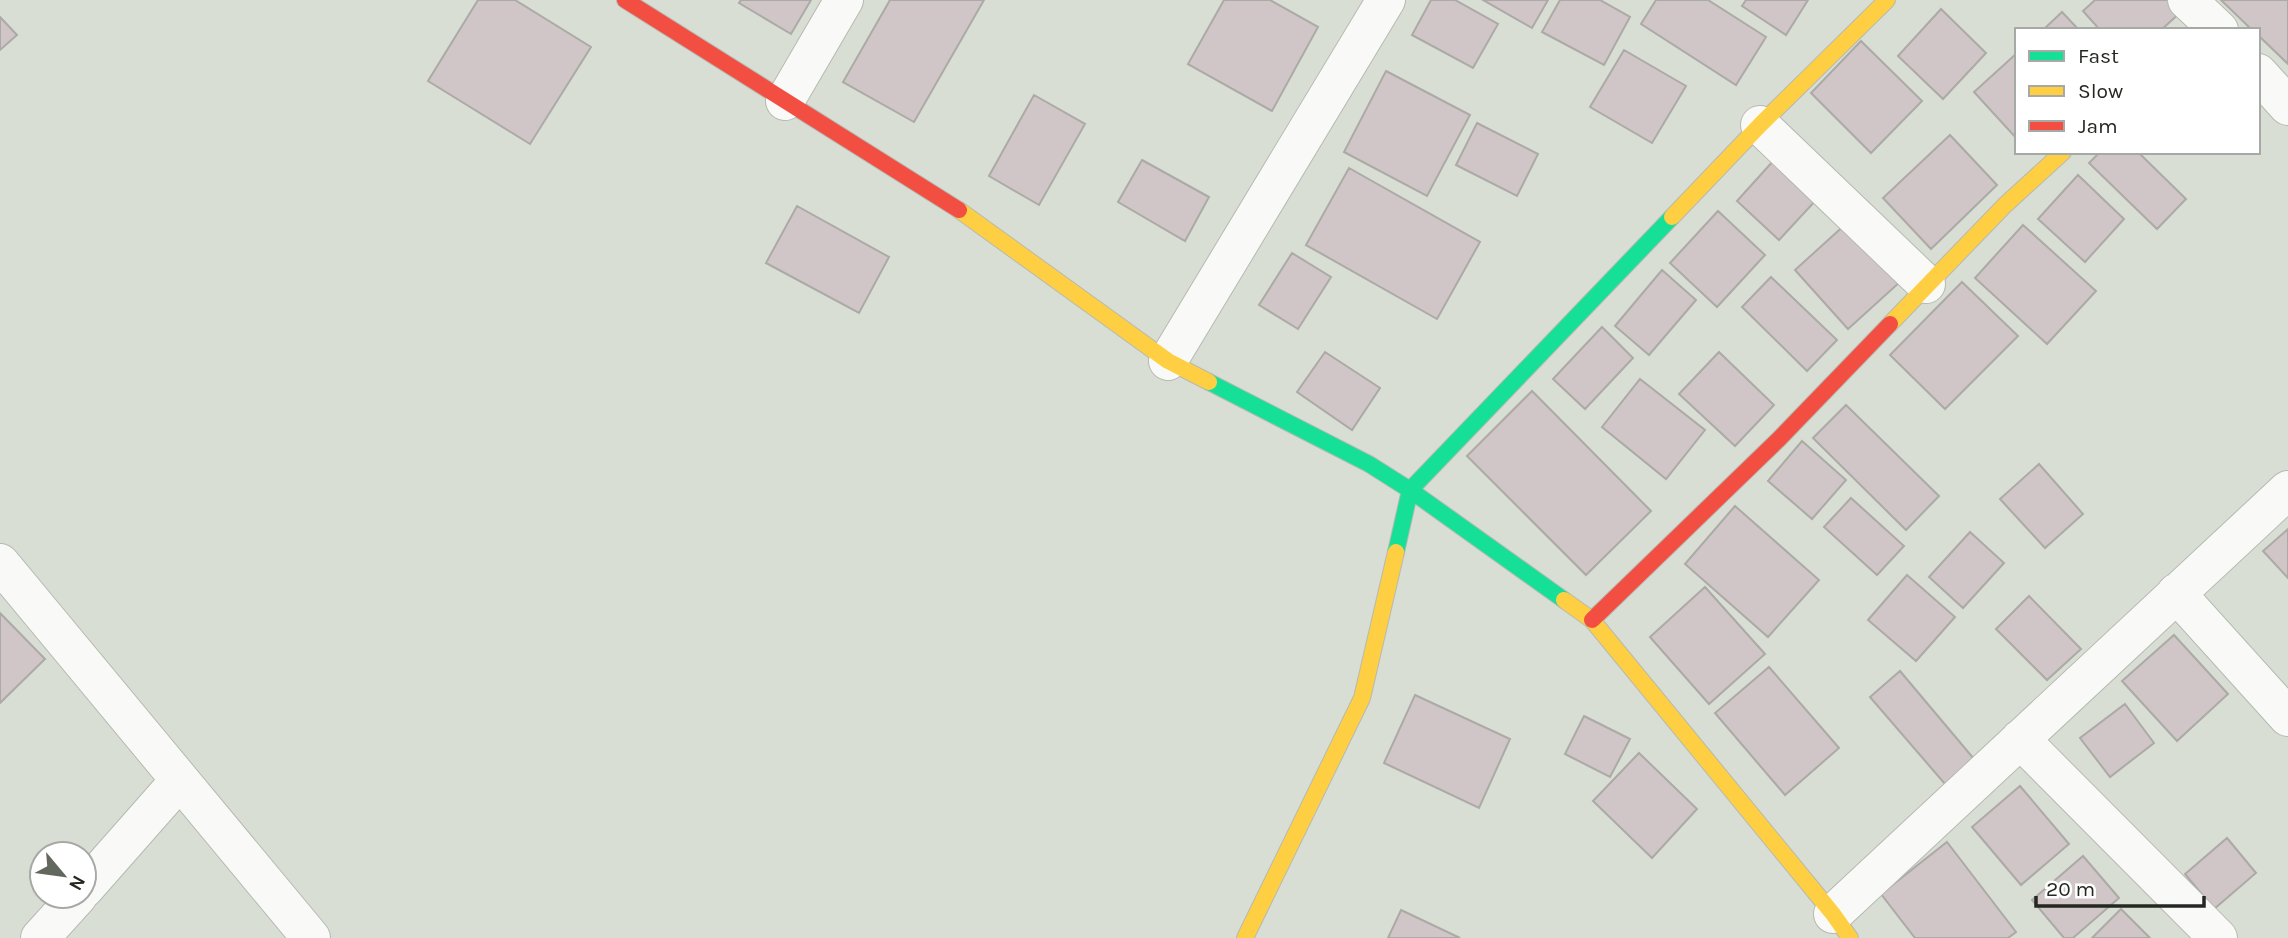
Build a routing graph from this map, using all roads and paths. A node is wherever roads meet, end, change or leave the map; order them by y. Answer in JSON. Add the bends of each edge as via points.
{"nodes":[{"id":1,"x":625,"y":0,"type":"edge"},
{"id":2,"x":844,"y":0,"type":"edge"},
{"id":3,"x":1386,"y":0,"type":"edge"},
{"id":4,"x":1887,"y":0,"type":"edge"},
{"id":5,"x":2260,"y":75,"type":"edge"},
{"id":6,"x":785,"y":101,"type":"junction"},
{"id":7,"x":2288,"y":106,"type":"edge"},
{"id":8,"x":1760,"y":125,"type":"junction"},
{"id":9,"x":2061,"y":154,"type":"edge"},
{"id":10,"x":1926,"y":285,"type":"junction"},
{"id":11,"x":1168,"y":361,"type":"junction"},
{"id":12,"x":1410,"y":490,"type":"junction"},
{"id":13,"x":2288,"y":490,"type":"edge"},
{"id":14,"x":0,"y":563,"type":"edge"},
{"id":15,"x":2176,"y":593,"type":"junction"},
{"id":16,"x":1592,"y":620,"type":"junction"},
{"id":17,"x":2288,"y":717,"type":"edge"},
{"id":18,"x":2020,"y":739,"type":"junction"},
{"id":19,"x":180,"y":780,"type":"junction"},
{"id":20,"x":98,"y":873,"type":"edge"},
{"id":21,"x":65,"y":910,"type":"edge"},
{"id":22,"x":1841,"y":926,"type":"edge"},
{"id":23,"x":40,"y":938,"type":"edge"},
{"id":24,"x":311,"y":938,"type":"edge"},
{"id":25,"x":1245,"y":938,"type":"edge"},
{"id":26,"x":2218,"y":938,"type":"edge"}],
"edges":[{"from":1,"to":6,"type":"street"},
{"from":2,"to":6,"type":"street"},
{"from":3,"to":11,"type":"street"},
{"from":4,"to":8,"type":"street"},
{"from":5,"to":7,"type":"street"},
{"from":6,"to":11,"type":"street","via":[[951,205]]},
{"from":8,"to":10,"type":"street"},
{"from":8,"to":12,"type":"street"},
{"from":9,"to":10,"type":"street"},
{"from":10,"to":16,"type":"street","via":[[1779,439]]},
{"from":11,"to":12,"type":"street","via":[[1369,464]]},
{"from":12,"to":16,"type":"street"},
{"from":12,"to":25,"type":"street","via":[[1363,698]]},
{"from":13,"to":15,"type":"street"},
{"from":14,"to":19,"type":"street"},
{"from":15,"to":17,"type":"street"},
{"from":15,"to":18,"type":"street"},
{"from":16,"to":22,"type":"street"},
{"from":18,"to":22,"type":"street"},
{"from":18,"to":26,"type":"street"},
{"from":19,"to":20,"type":"street"},
{"from":19,"to":24,"type":"street"},
{"from":21,"to":23,"type":"street"}]}
